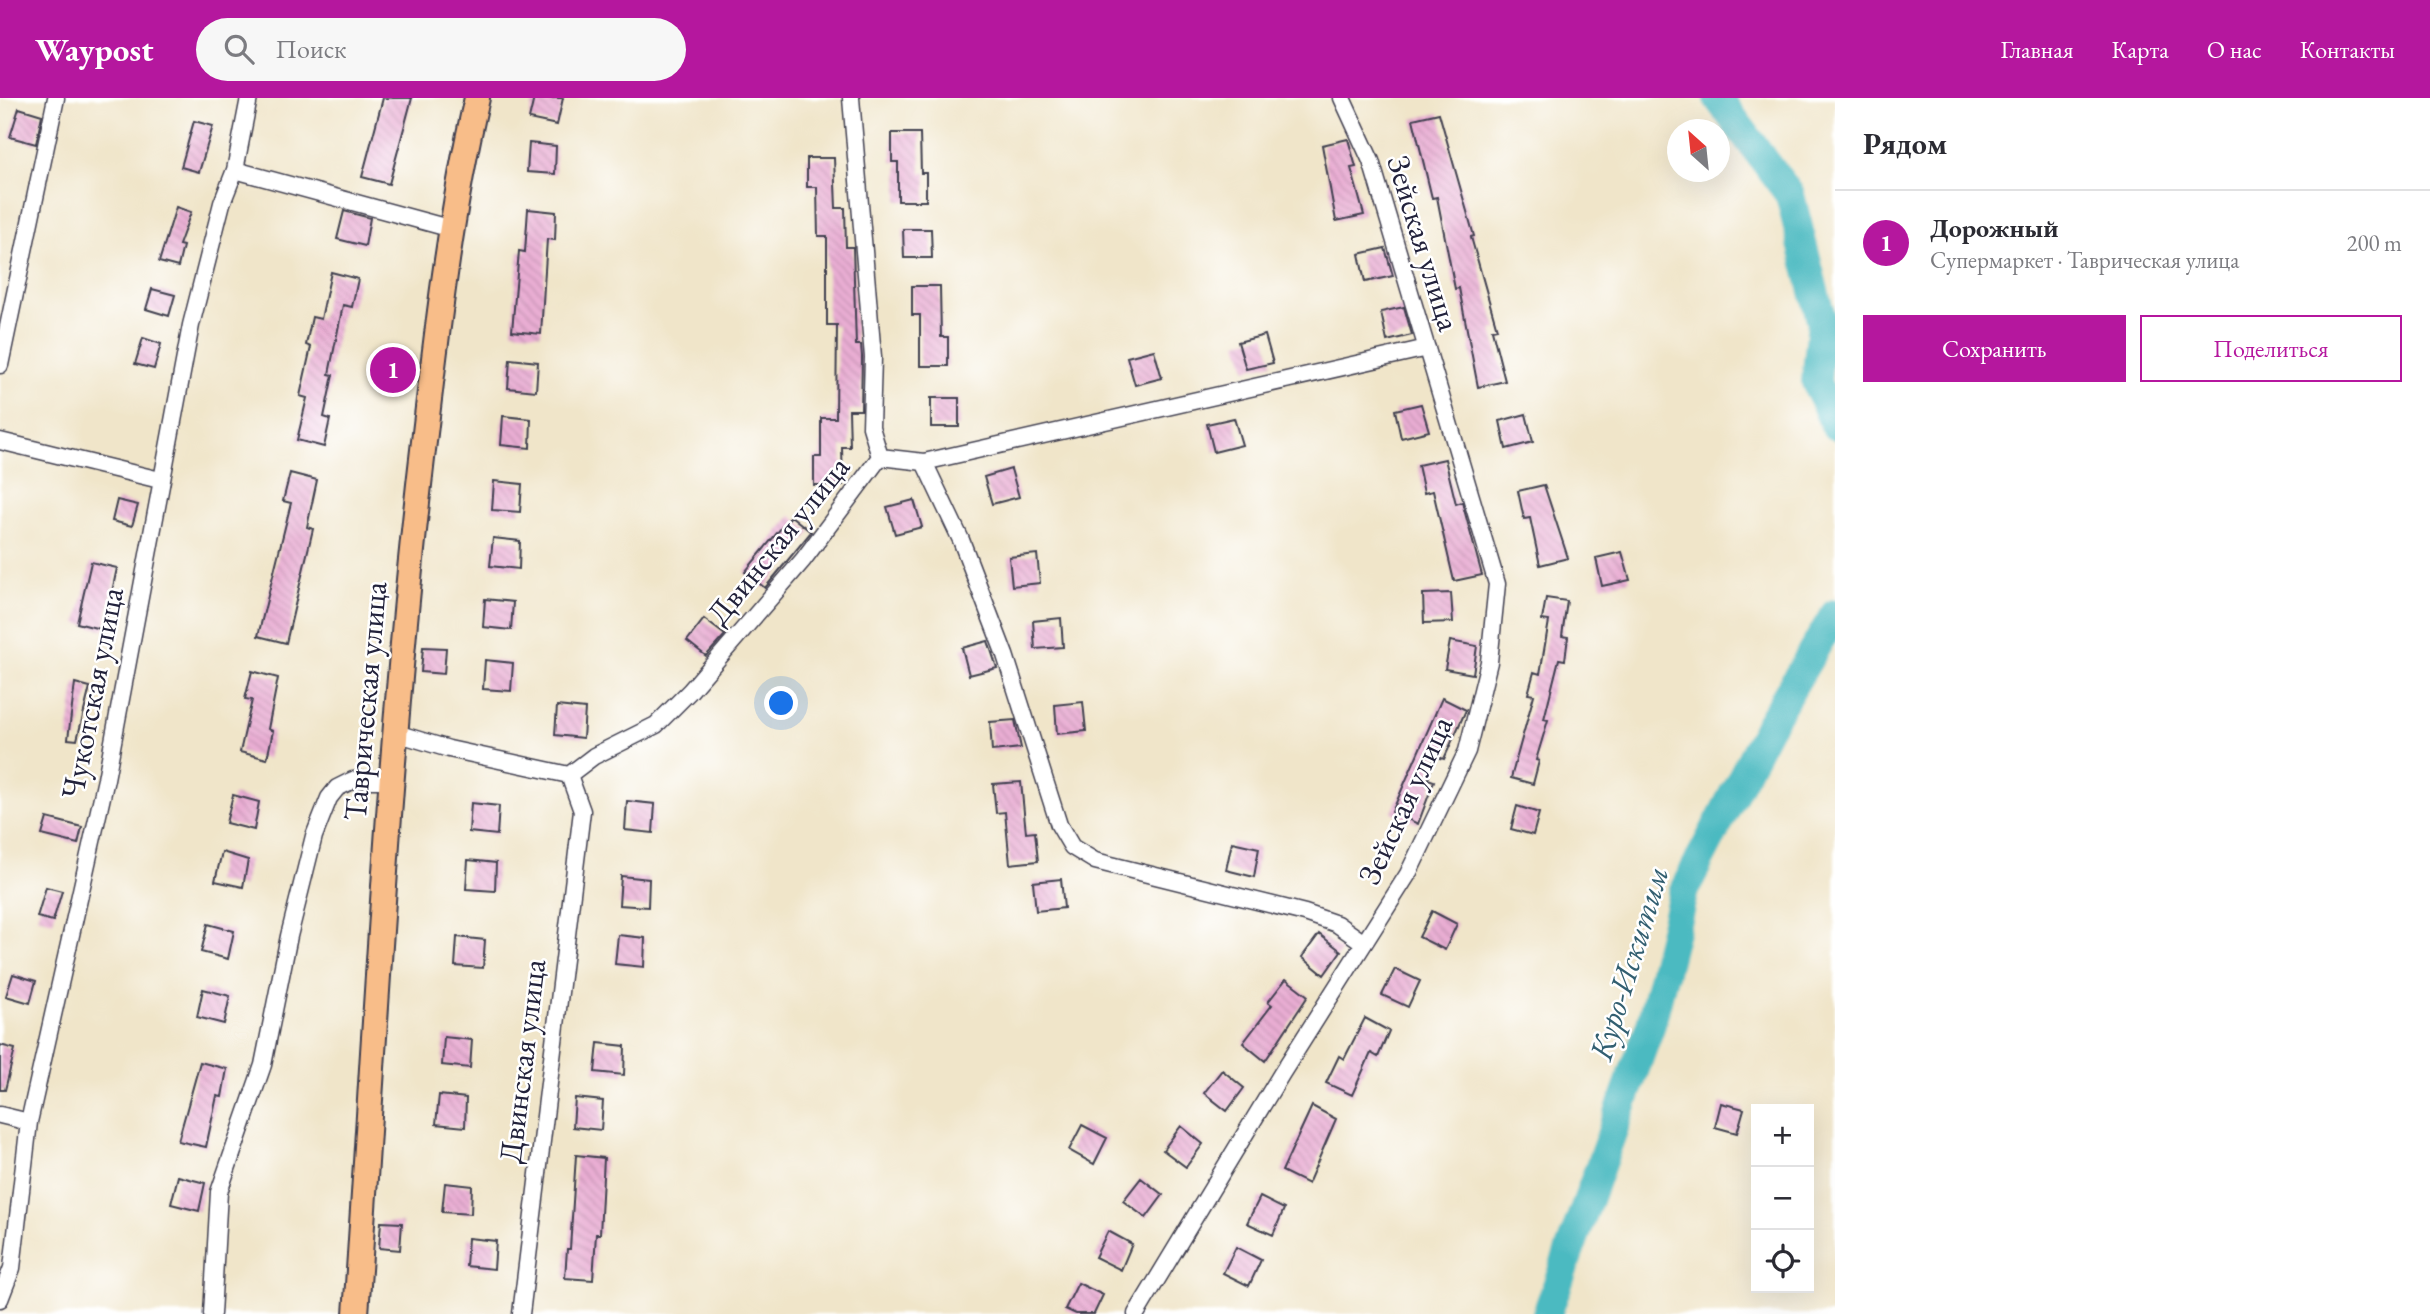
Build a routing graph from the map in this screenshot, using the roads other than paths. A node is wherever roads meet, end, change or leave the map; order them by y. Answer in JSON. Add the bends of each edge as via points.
{"nodes":[{"id":1,"x":56,"y":98,"type":"edge"},
{"id":2,"x":249,"y":98,"type":"edge"},
{"id":3,"x":477,"y":98,"type":"edge"},
{"id":4,"x":851,"y":98,"type":"edge"},
{"id":5,"x":1342,"y":98,"type":"edge"},
{"id":6,"x":235,"y":170,"type":"junction"},
{"id":7,"x":452,"y":229,"type":"junction"},
{"id":8,"x":1427,"y":348,"type":"junction"},
{"id":9,"x":0,"y":365,"type":"edge"},
{"id":10,"x":0,"y":441,"type":"edge"},
{"id":11,"x":880,"y":457,"type":"junction"},
{"id":12,"x":925,"y":462,"type":"junction"},
{"id":13,"x":160,"y":480,"type":"junction"},
{"id":14,"x":396,"y":733,"type":"junction"},
{"id":15,"x":569,"y":775,"type":"junction"},
{"id":16,"x":390,"y":780,"type":"junction"},
{"id":17,"x":1364,"y":943,"type":"junction"},
{"id":18,"x":0,"y":1115,"type":"edge"},
{"id":19,"x":29,"y":1122,"type":"junction"},
{"id":20,"x":0,"y":1299,"type":"edge"},
{"id":21,"x":212,"y":1314,"type":"edge"},
{"id":22,"x":356,"y":1314,"type":"edge"},
{"id":23,"x":521,"y":1314,"type":"edge"},
{"id":24,"x":1136,"y":1314,"type":"edge"}],
"edges":[{"from":1,"to":9,"type":"street"},
{"from":2,"to":6,"type":"street","name":"Чукотская улица"},
{"from":3,"to":7,"type":"main road","name":"Таврическая улица"},
{"from":4,"to":11,"type":"street","name":"Двинская улица","via":[[873,357],[871,427]]},
{"from":5,"to":8,"type":"street","name":"Зейская улица","via":[[1371,161]]},
{"from":6,"to":7,"type":"street"},
{"from":6,"to":13,"type":"street","name":"Чукотская улица","via":[[191,325]]},
{"from":7,"to":14,"type":"main road","name":"Таврическая улица","via":[[410,556]]},
{"from":8,"to":12,"type":"street"},
{"from":8,"to":17,"type":"street","name":"Зейская улица","via":[[1497,584],[1489,662],[1467,751],[1408,874]]},
{"from":10,"to":13,"type":"street"},
{"from":11,"to":12,"type":"street"},
{"from":11,"to":15,"type":"street","name":"Двинская улица","via":[[803,560],[673,708],[656,725]]},
{"from":12,"to":17,"type":"street","via":[[1005,655],[1059,825],[1072,847],[1095,861],[1305,913],[1337,924]]},
{"from":13,"to":19,"type":"street","name":"Чукотская улица","via":[[106,779]]},
{"from":14,"to":15,"type":"street"},
{"from":14,"to":16,"type":"main road","name":"Таврическая улица"},
{"from":15,"to":23,"type":"street","name":"Двинская улица","via":[[582,811]]},
{"from":16,"to":21,"type":"street","via":[[353,780],[337,788],[314,836],[263,1065],[219,1192]]},
{"from":16,"to":22,"type":"main road","name":"Таврическая улица"},
{"from":17,"to":24,"type":"street","name":"Зейская улица"},
{"from":18,"to":19,"type":"street"},
{"from":19,"to":20,"type":"street","name":"Чукотская улица","via":[[12,1268]]}]}
